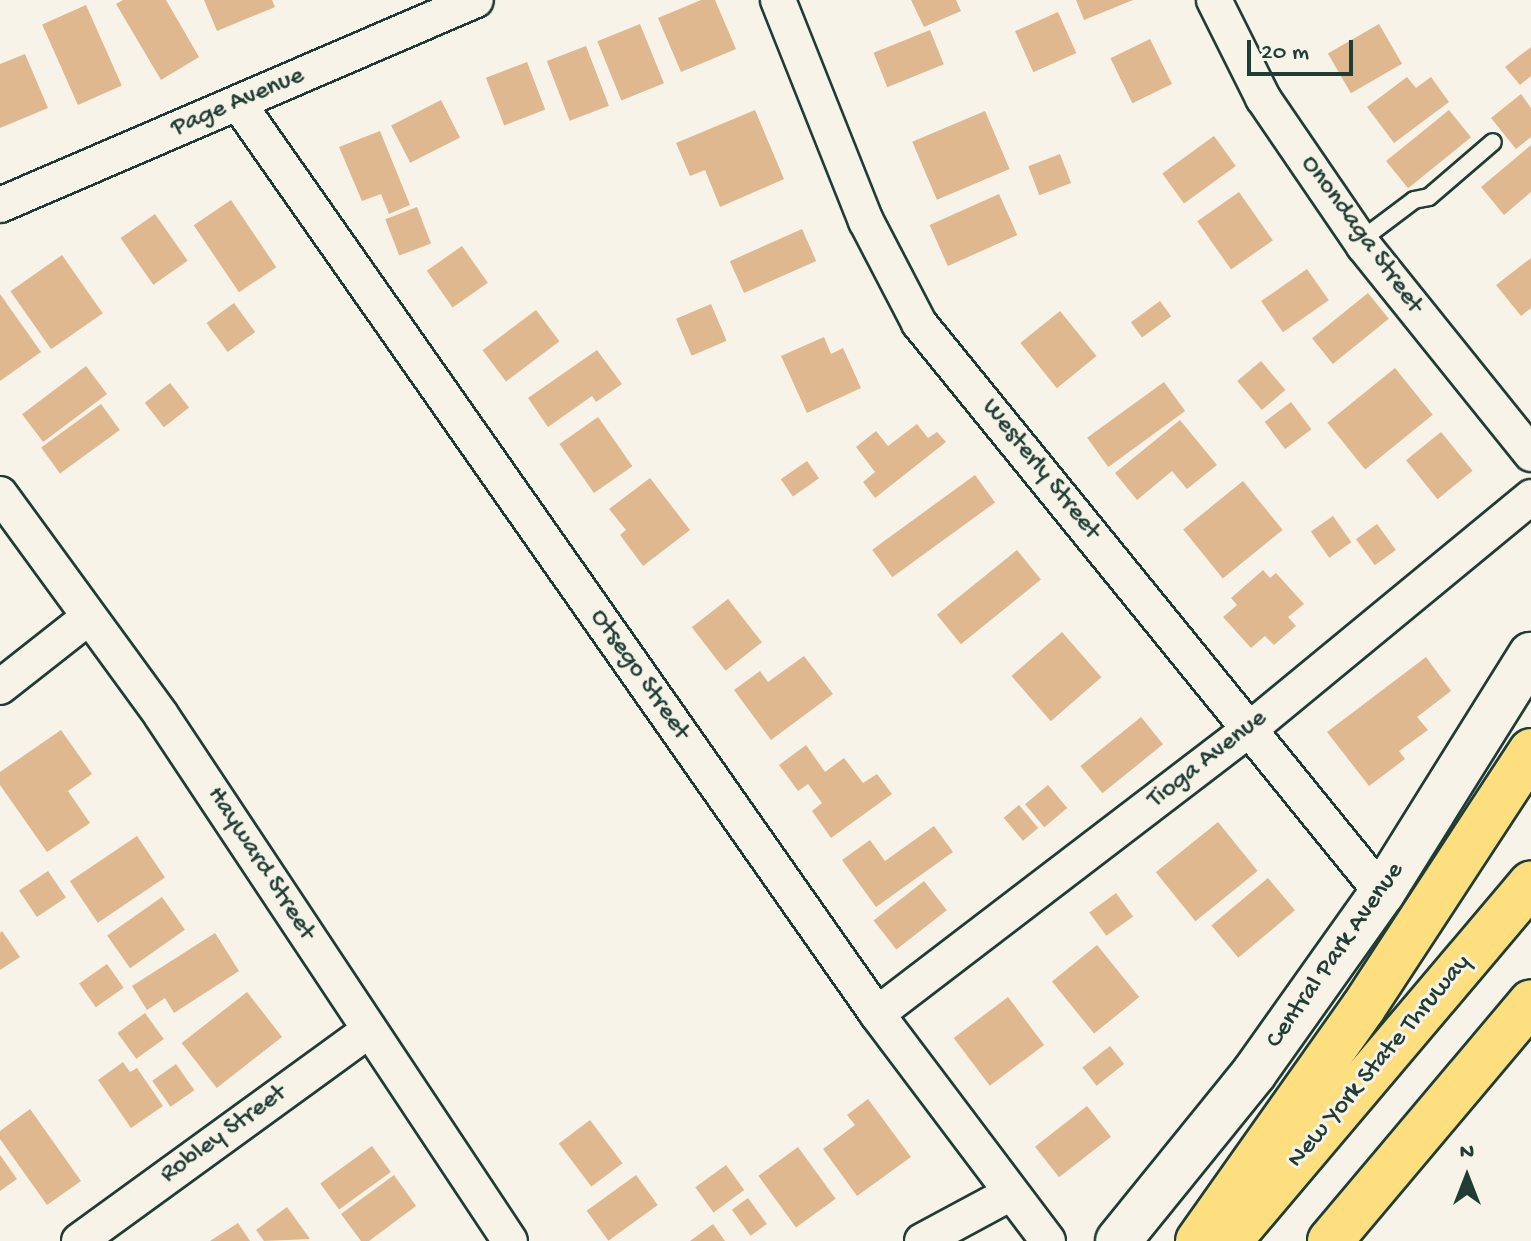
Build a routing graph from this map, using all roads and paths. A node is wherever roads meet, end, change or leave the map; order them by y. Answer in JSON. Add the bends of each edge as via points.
{"nodes":[{"id":1,"x":476,"y":0,"type":"edge"},
{"id":2,"x":778,"y":0,"type":"edge"},
{"id":3,"x":1214,"y":0,"type":"edge"},
{"id":4,"x":238,"y":103,"type":"junction"},
{"id":5,"x":1493,"y":142,"type":"dead end"},
{"id":6,"x":0,"y":205,"type":"edge"},
{"id":7,"x":1361,"y":240,"type":"junction"},
{"id":8,"x":1531,"y":454,"type":"edge"},
{"id":9,"x":0,"y":494,"type":"edge"},
{"id":10,"x":1531,"y":497,"type":"edge"},
{"id":11,"x":89,"y":617,"type":"junction"},
{"id":12,"x":1531,"y":655,"type":"edge"},
{"id":13,"x":0,"y":687,"type":"edge"},
{"id":14,"x":1251,"y":728,"type":"junction"},
{"id":15,"x":1531,"y":751,"type":"edge"},
{"id":16,"x":1531,"y":883,"type":"edge"},
{"id":17,"x":1382,"y":893,"type":"junction"},
{"id":18,"x":1531,"y":1002,"type":"edge"},
{"id":19,"x":877,"y":1014,"type":"junction"},
{"id":20,"x":369,"y":1030,"type":"junction"},
{"id":21,"x":1011,"y":1193,"type":"junction"},
{"id":22,"x":79,"y":1241,"type":"edge"},
{"id":23,"x":510,"y":1241,"type":"edge"},
{"id":24,"x":922,"y":1241,"type":"edge"},
{"id":25,"x":1048,"y":1241,"type":"edge"},
{"id":26,"x":1118,"y":1241,"type":"edge"},
{"id":27,"x":1198,"y":1241,"type":"edge"},
{"id":28,"x":1229,"y":1241,"type":"edge"},
{"id":29,"x":1330,"y":1241,"type":"edge"}],
"edges":[{"from":1,"to":4,"type":"street","name":"Page Avenue"},
{"from":2,"to":14,"type":"street","name":"Westerly Street","via":[[866,221],[919,323]]},
{"from":3,"to":7,"type":"street","name":"Onondaga Street","via":[[1263,98]]},
{"from":4,"to":6,"type":"street","name":"Page Avenue"},
{"from":4,"to":19,"type":"street","name":"Otsego Street"},
{"from":5,"to":7,"type":"lane","via":[[1429,197],[1414,200]]},
{"from":7,"to":8,"type":"street","name":"Onondaga Street"},
{"from":9,"to":11,"type":"street","name":"Hayward Street"},
{"from":10,"to":14,"type":"street","name":"Tioga Avenue"},
{"from":11,"to":13,"type":"street"},
{"from":11,"to":20,"type":"street","name":"Hayward Street","via":[[161,715]]},
{"from":12,"to":17,"type":"main road","name":"Central Park Avenue"},
{"from":14,"to":17,"type":"street","name":"Westerly Street"},
{"from":14,"to":19,"type":"street","name":"Tioga Avenue"},
{"from":15,"to":27,"type":"highway","via":[[1372,996]]},
{"from":16,"to":28,"type":"highway","name":"New York State Thruway"},
{"from":17,"to":26,"type":"main road","name":"Central Park Avenue","via":[[1254,1073]]},
{"from":18,"to":29,"type":"highway"},
{"from":19,"to":21,"type":"street","name":"Otsego Street"},
{"from":20,"to":22,"type":"street","name":"Robley Street"},
{"from":20,"to":23,"type":"street","name":"Hayward Street"},
{"from":21,"to":24,"type":"street"},
{"from":21,"to":25,"type":"street","name":"Otsego Street"}]}
